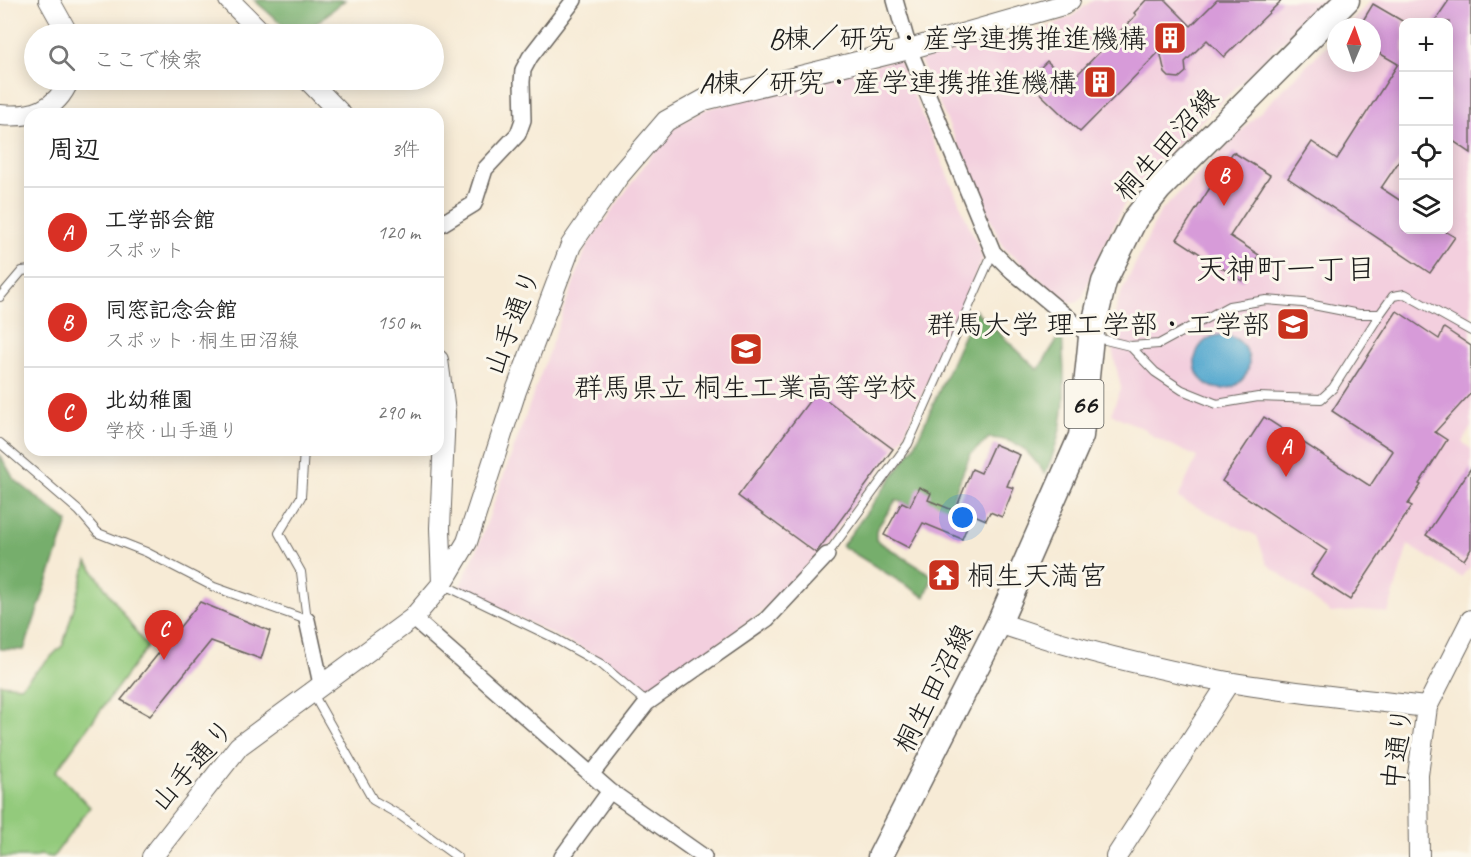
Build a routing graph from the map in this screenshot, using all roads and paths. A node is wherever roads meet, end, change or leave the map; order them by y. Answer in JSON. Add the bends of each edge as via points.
{"nodes":[{"id":1,"x":49,"y":0,"type":"edge"},
{"id":2,"x":229,"y":0,"type":"edge"},
{"id":3,"x":574,"y":0,"type":"edge"},
{"id":4,"x":895,"y":0,"type":"edge"},
{"id":5,"x":1071,"y":0,"type":"edge"},
{"id":6,"x":1347,"y":0,"type":"edge"},
{"id":7,"x":62,"y":24,"type":"edge"},
{"id":8,"x":253,"y":24,"type":"edge"},
{"id":9,"x":909,"y":49,"type":"junction"},
{"id":10,"x":63,"y":90,"type":"edge"},
{"id":11,"x":318,"y":90,"type":"edge"},
{"id":12,"x":44,"y":108,"type":"edge"},
{"id":13,"x":335,"y":108,"type":"edge"},
{"id":14,"x":0,"y":115,"type":"edge"},
{"id":15,"x":24,"y":115,"type":"edge"},
{"id":16,"x":444,"y":222,"type":"edge"},
{"id":17,"x":993,"y":252,"type":"junction"},
{"id":18,"x":24,"y":271,"type":"edge"},
{"id":19,"x":0,"y":297,"type":"edge"},
{"id":20,"x":1380,"y":314,"type":"junction"},
{"id":21,"x":1471,"y":331,"type":"edge"},
{"id":22,"x":1091,"y":337,"type":"junction"},
{"id":23,"x":1130,"y":346,"type":"junction"},
{"id":24,"x":0,"y":443,"type":"edge"},
{"id":25,"x":304,"y":456,"type":"edge"},
{"id":26,"x":441,"y":456,"type":"edge"},
{"id":27,"x":828,"y":555,"type":"joint"},
{"id":28,"x":442,"y":584,"type":"junction"},
{"id":29,"x":413,"y":618,"type":"junction"},
{"id":30,"x":307,"y":620,"type":"junction"},
{"id":31,"x":1471,"y":620,"type":"edge"},
{"id":32,"x":999,"y":623,"type":"junction"},
{"id":33,"x":1229,"y":682,"type":"junction"},
{"id":34,"x":316,"y":687,"type":"junction"},
{"id":35,"x":647,"y":703,"type":"junction"},
{"id":36,"x":1427,"y":707,"type":"junction"},
{"id":37,"x":591,"y":775,"type":"junction"},
{"id":38,"x":610,"y":791,"type":"junction"},
{"id":39,"x":152,"y":857,"type":"edge"},
{"id":40,"x":457,"y":857,"type":"edge"},
{"id":41,"x":562,"y":857,"type":"edge"},
{"id":42,"x":704,"y":857,"type":"edge"},
{"id":43,"x":880,"y":857,"type":"edge"},
{"id":44,"x":1116,"y":857,"type":"edge"},
{"id":45,"x":1419,"y":857,"type":"edge"}],
"edges":[{"from":1,"to":7,"type":"street"},
{"from":2,"to":8,"type":"street"},
{"from":3,"to":16,"type":"street","via":[[523,70],[523,120],[518,134],[485,169],[474,204]]},
{"from":4,"to":9,"type":"street"},
{"from":5,"to":9,"type":"street","name":"山手通り"},
{"from":6,"to":22,"type":"main road","name":"桐生田沼線","number":"66","via":[[1159,189],[1136,219],[1104,282]]},
{"from":9,"to":17,"type":"street"},
{"from":9,"to":28,"type":"street","name":"山手通り","via":[[704,100],[666,121],[618,177],[571,245],[516,391],[467,542]]},
{"from":10,"to":12,"type":"street","via":[[55,104]]},
{"from":11,"to":13,"type":"street"},
{"from":14,"to":15,"type":"street"},
{"from":17,"to":22,"type":"street"},
{"from":17,"to":27,"type":"lane","via":[[908,444]]},
{"from":18,"to":19,"type":"lane"},
{"from":20,"to":21,"type":"lane","via":[[1393,297],[1405,294]]},
{"from":20,"to":23,"type":"lane","via":[[1266,300],[1229,306],[1159,344]]},
{"from":20,"to":23,"type":"lane","via":[[1333,388],[1321,399],[1258,397],[1217,404],[1182,390],[1155,372]]},
{"from":22,"to":23,"type":"lane"},
{"from":22,"to":32,"type":"main road","name":"桐生田沼線","number":"66","via":[[1081,436]]},
{"from":24,"to":30,"type":"lane","via":[[79,511],[98,533],[146,552],[214,587]]},
{"from":25,"to":30,"type":"lane","via":[[301,497],[279,532],[301,572]]},
{"from":26,"to":28,"type":"street"},
{"from":27,"to":35,"type":"street","via":[[766,619]]},
{"from":28,"to":29,"type":"street","name":"山手通り"},
{"from":28,"to":35,"type":"lane","via":[[602,664]]},
{"from":29,"to":34,"type":"street","name":"山手通り"},
{"from":29,"to":37,"type":"street"},
{"from":30,"to":34,"type":"street"},
{"from":31,"to":36,"type":"street","name":"中通り"},
{"from":32,"to":33,"type":"street","via":[[1061,644]]},
{"from":32,"to":43,"type":"main road","name":"桐生田沼線","number":"66"},
{"from":33,"to":36,"type":"street"},
{"from":33,"to":44,"type":"street"},
{"from":34,"to":39,"type":"street","name":"山手通り","via":[[239,746]]},
{"from":34,"to":40,"type":"lane","via":[[372,800]]},
{"from":35,"to":37,"type":"street"},
{"from":36,"to":45,"type":"street","name":"中通り","via":[[1418,775]]},
{"from":37,"to":38,"type":"street"},
{"from":38,"to":41,"type":"street"},
{"from":38,"to":42,"type":"street"}]}
